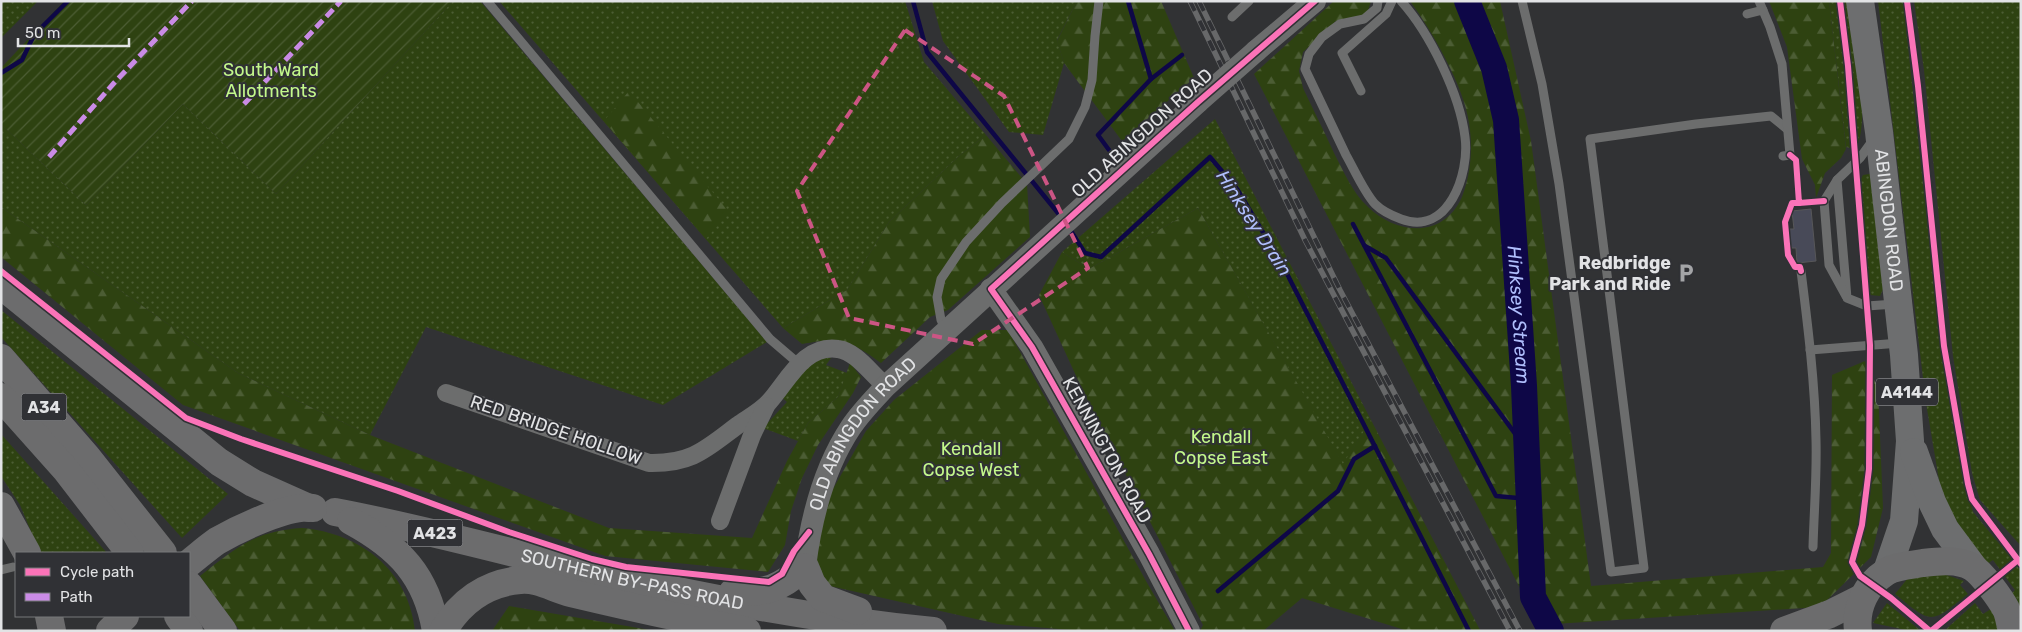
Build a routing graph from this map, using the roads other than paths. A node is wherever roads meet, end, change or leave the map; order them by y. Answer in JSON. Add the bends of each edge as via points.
{"nodes":[{"id":1,"x":487,"y":1,"type":"edge"},
{"id":2,"x":1099,"y":1,"type":"edge"},
{"id":3,"x":1249,"y":1,"type":"edge"},
{"id":4,"x":1315,"y":1,"type":"edge"},
{"id":5,"x":1392,"y":1,"type":"edge"},
{"id":6,"x":1401,"y":1,"type":"edge"},
{"id":7,"x":1522,"y":1,"type":"edge"},
{"id":8,"x":1860,"y":1,"type":"edge"},
{"id":9,"x":1378,"y":5,"type":"edge"},
{"id":10,"x":1761,"y":6,"type":"edge"},
{"id":11,"x":1386,"y":14,"type":"junction"},
{"id":12,"x":1747,"y":14,"type":"dead end"},
{"id":13,"x":1232,"y":17,"type":"dead end"},
{"id":14,"x":1361,"y":91,"type":"dead end"},
{"id":15,"x":1787,"y":129,"type":"junction"},
{"id":16,"x":1874,"y":148,"type":"junction"},
{"id":17,"x":1783,"y":156,"type":"dead end"},
{"id":18,"x":1837,"y":180,"type":"junction"},
{"id":19,"x":1801,"y":271,"type":"dead end"},
{"id":20,"x":1,"y":285,"type":"edge"},
{"id":21,"x":991,"y":289,"type":"junction"},
{"id":22,"x":1847,"y":298,"type":"junction"},
{"id":23,"x":1899,"y":304,"type":"junction"},
{"id":24,"x":946,"y":331,"type":"junction"},
{"id":25,"x":1903,"y":343,"type":"junction"},
{"id":26,"x":1810,"y":350,"type":"junction"},
{"id":27,"x":1,"y":358,"type":"edge"},
{"id":28,"x":798,"y":364,"type":"junction"},
{"id":29,"x":886,"y":386,"type":"junction"},
{"id":30,"x":446,"y":393,"type":"dead end"},
{"id":31,"x":1,"y":397,"type":"edge"},
{"id":32,"x":768,"y":403,"type":"junction"},
{"id":33,"x":1910,"y":441,"type":"junction"},
{"id":34,"x":1,"y":506,"type":"edge"},
{"id":35,"x":322,"y":510,"type":"junction"},
{"id":36,"x":720,"y":521,"type":"dead end"},
{"id":37,"x":1812,"y":547,"type":"dead end"},
{"id":38,"x":17,"y":552,"type":"edge"},
{"id":39,"x":129,"y":552,"type":"edge"},
{"id":40,"x":162,"y":552,"type":"edge"},
{"id":41,"x":190,"y":562,"type":"edge"},
{"id":42,"x":15,"y":563,"type":"edge"},
{"id":43,"x":805,"y":567,"type":"junction"},
{"id":44,"x":1,"y":570,"type":"edge"},
{"id":45,"x":1975,"y":570,"type":"junction"},
{"id":46,"x":1887,"y":571,"type":"junction"},
{"id":47,"x":190,"y":586,"type":"edge"},
{"id":48,"x":674,"y":591,"type":"junction"},
{"id":49,"x":566,"y":592,"type":"junction"},
{"id":50,"x":1862,"y":598,"type":"junction"},
{"id":51,"x":2010,"y":616,"type":"edge"},
{"id":52,"x":49,"y":617,"type":"edge"},
{"id":53,"x":125,"y":617,"type":"edge"},
{"id":54,"x":179,"y":617,"type":"edge"},
{"id":55,"x":906,"y":628,"type":"junction"},
{"id":56,"x":52,"y":631,"type":"edge"},
{"id":57,"x":110,"y":631,"type":"edge"},
{"id":58,"x":189,"y":631,"type":"edge"},
{"id":59,"x":223,"y":631,"type":"edge"},
{"id":60,"x":436,"y":631,"type":"edge"},
{"id":61,"x":443,"y":631,"type":"edge"},
{"id":62,"x":462,"y":631,"type":"edge"},
{"id":63,"x":747,"y":631,"type":"edge"},
{"id":64,"x":933,"y":631,"type":"edge"},
{"id":65,"x":1189,"y":631,"type":"edge"},
{"id":66,"x":1784,"y":631,"type":"edge"},
{"id":67,"x":1858,"y":631,"type":"edge"}],
"edges":[{"from":1,"to":28,"type":"lane","via":[[770,339]]},
{"from":2,"to":24,"type":"lane","via":[[1092,80],[1085,107],[1069,139],[966,242],[941,279],[937,297],[940,320]]},
{"from":3,"to":13,"type":"lane"},
{"from":4,"to":21,"type":"street","name":"OLD ABINGDON ROAD","bridge":true},
{"from":5,"to":11,"type":"lane"},
{"from":6,"to":9,"type":"lane","via":[[1428,37],[1442,65],[1458,108],[1466,153],[1453,196],[1444,212],[1413,224],[1375,204],[1356,173],[1305,69],[1308,54],[1322,37],[1340,24],[1364,18]]},
{"from":7,"to":15,"type":"lane","via":[[1542,84],[1560,184],[1611,572],[1644,568],[1590,139],[1771,116]]},
{"from":8,"to":16,"type":"main road","name":"ABINGDON ROAD","number":"A4144"},
{"from":9,"to":11,"type":"lane"},
{"from":10,"to":12,"type":"lane"},
{"from":10,"to":15,"type":"lane","via":[[1782,64]]},
{"from":11,"to":14,"type":"lane","via":[[1342,53]]},
{"from":15,"to":17,"type":"lane","via":[[1790,155]]},
{"from":16,"to":18,"type":"lane"},
{"from":16,"to":23,"type":"main road","name":"ABINGDON ROAD","number":"A4144"},
{"from":18,"to":22,"type":"lane"},
{"from":18,"to":22,"type":"lane","via":[[1824,201],[1829,265]]},
{"from":19,"to":26,"type":"lane"},
{"from":20,"to":35,"type":"highway","via":[[219,462],[253,483]]},
{"from":21,"to":24,"type":"street","name":"OLD ABINGDON ROAD"},
{"from":21,"to":65,"type":"street","name":"KENNINGTON ROAD","via":[[1032,347]]},
{"from":22,"to":23,"type":"lane","via":[[1867,306]]},
{"from":23,"to":25,"type":"main road","name":"ABINGDON ROAD","number":"A4144"},
{"from":24,"to":29,"type":"street","name":"OLD ABINGDON ROAD"},
{"from":25,"to":26,"type":"lane"},
{"from":25,"to":33,"type":"main road","name":"ABINGDON ROAD","number":"A4144"},
{"from":26,"to":37,"type":"lane","via":[[1816,439]]},
{"from":27,"to":40,"type":"highway","number":"A34","via":[[87,457]]},
{"from":28,"to":29,"type":"street","name":"RED BRIDGE HOLLOW","via":[[821,350],[839,349],[855,355]]},
{"from":28,"to":32,"type":"street","name":"RED BRIDGE HOLLOW"},
{"from":29,"to":43,"type":"street","name":"OLD ABINGDON ROAD","via":[[852,426],[824,480],[809,532]]},
{"from":30,"to":32,"type":"street","name":"RED BRIDGE HOLLOW","via":[[649,463],[670,463],[699,454]]},
{"from":31,"to":39,"type":"highway","number":"A34","via":[[66,470]]},
{"from":32,"to":36,"type":"street","name":"RED BRIDGE HOLLOW"},
{"from":33,"to":45,"type":"main road","name":"ABINGDON ROAD","number":"A4144","via":[[1945,529]]},
{"from":33,"to":46,"type":"main road","name":"ABINGDON ROAD","number":"A4144","via":[[1904,521]]},
{"from":34,"to":38,"type":"highway"},
{"from":35,"to":41,"type":"highway","via":[[262,519],[217,541]]},
{"from":35,"to":48,"type":"highway","name":"SOUTHERN BY-PASS ROAD","number":"A423","via":[[401,524]]},
{"from":35,"to":60,"type":"highway","via":[[367,530],[392,547],[428,594]]},
{"from":42,"to":44,"type":"lane"},
{"from":43,"to":48,"type":"highway","via":[[788,582],[758,592]]},
{"from":43,"to":55,"type":"highway","via":[[823,598]]},
{"from":45,"to":46,"type":"highway","via":[[1955,562],[1933,562]]},
{"from":45,"to":51,"type":"highway"},
{"from":46,"to":50,"type":"highway"},
{"from":47,"to":59,"type":"highway"},
{"from":48,"to":55,"type":"highway","name":"SOUTHERN BY-PASS ROAD","number":"A423"},
{"from":49,"to":61,"type":"highway","name":"SOUTHERN BY-PASS ROAD","via":[[521,580],[498,584],[471,597]]},
{"from":49,"to":62,"type":"highway","via":[[510,594],[486,606]]},
{"from":49,"to":63,"type":"highway","name":"SOUTHERN BY-PASS ROAD"},
{"from":50,"to":66,"type":"highway"},
{"from":50,"to":67,"type":"highway"},
{"from":52,"to":56,"type":"highway"},
{"from":53,"to":57,"type":"highway"},
{"from":54,"to":58,"type":"highway"},
{"from":55,"to":64,"type":"highway","name":"SOUTHERN BY-PASS ROAD","number":"A423"}]}
